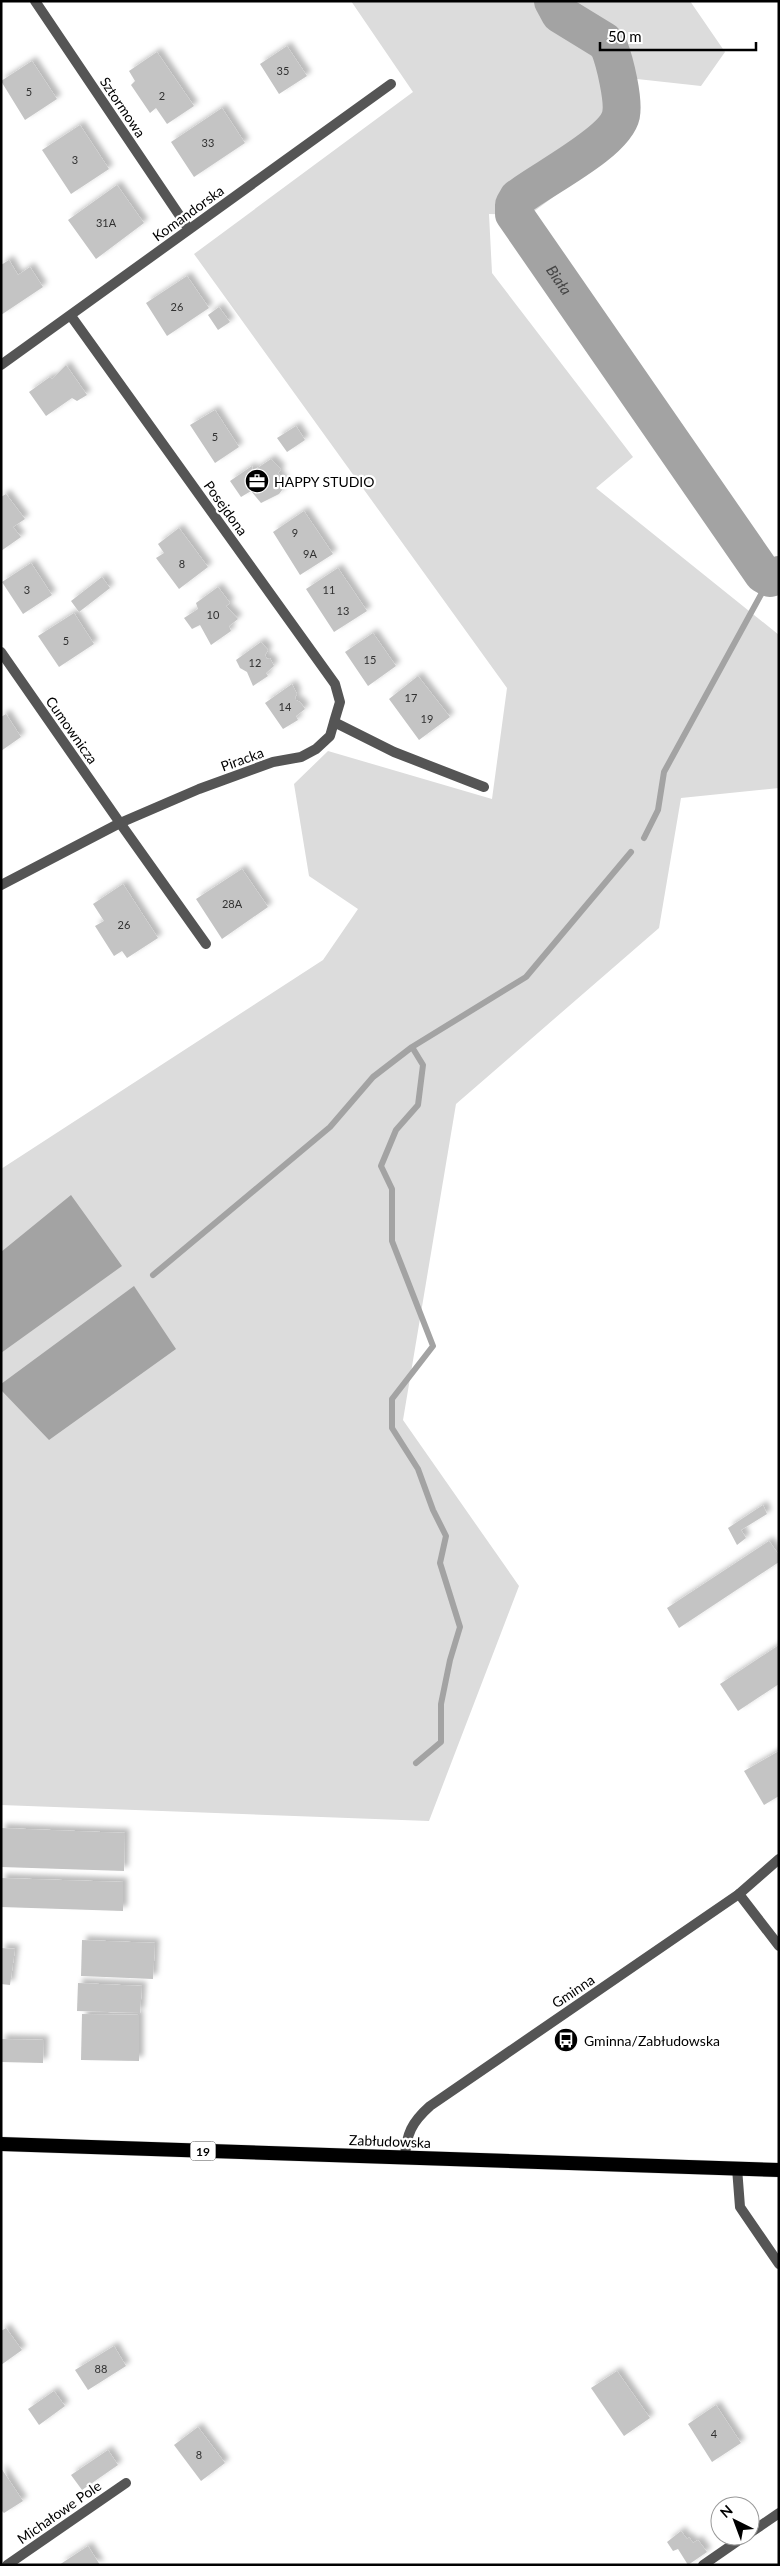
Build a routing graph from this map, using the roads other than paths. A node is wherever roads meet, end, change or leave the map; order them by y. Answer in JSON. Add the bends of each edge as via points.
{"nodes":[{"id":1,"x":35,"y":1,"type":"edge"},
{"id":2,"x":391,"y":84,"type":"dead end"},
{"id":3,"x":188,"y":228,"type":"junction"},
{"id":4,"x":71,"y":316,"type":"junction"},
{"id":5,"x":1,"y":365,"type":"edge"},
{"id":6,"x":1,"y":652,"type":"edge"},
{"id":7,"x":334,"y":722,"type":"junction"},
{"id":8,"x":484,"y":786,"type":"dead end"},
{"id":9,"x":120,"y":824,"type":"junction"},
{"id":10,"x":1,"y":886,"type":"edge"},
{"id":11,"x":206,"y":944,"type":"dead end"},
{"id":12,"x":779,"y":1859,"type":"edge"},
{"id":13,"x":739,"y":1894,"type":"junction"},
{"id":14,"x":779,"y":1946,"type":"edge"},
{"id":15,"x":1,"y":2144,"type":"edge"},
{"id":16,"x":405,"y":2158,"type":"junction"},
{"id":17,"x":737,"y":2168,"type":"junction"},
{"id":18,"x":779,"y":2170,"type":"edge"},
{"id":19,"x":779,"y":2264,"type":"edge"},
{"id":20,"x":126,"y":2483,"type":"dead end"},
{"id":21,"x":779,"y":2513,"type":"edge"},
{"id":22,"x":760,"y":2526,"type":"edge"},
{"id":23,"x":731,"y":2546,"type":"edge"},
{"id":24,"x":7,"y":2565,"type":"edge"},
{"id":25,"x":703,"y":2565,"type":"edge"}],
"edges":[{"from":1,"to":3,"type":"street","name":"Sztormowa"},
{"from":2,"to":3,"type":"street","name":"Komandorska"},
{"from":3,"to":4,"type":"street","name":"Komandorska"},
{"from":4,"to":5,"type":"street","name":"Komandorska"},
{"from":4,"to":7,"type":"street","name":"Posejdona","via":[[335,684],[340,702]]},
{"from":6,"to":9,"type":"street","name":"Cumownicza"},
{"from":7,"to":8,"type":"street","via":[[394,752]]},
{"from":7,"to":9,"type":"street","name":"Piracka","via":[[330,736],[301,757],[264,765]]},
{"from":9,"to":10,"type":"street","name":"Piracka"},
{"from":9,"to":11,"type":"street","name":"Cumownicza"},
{"from":12,"to":13,"type":"street","name":"Gminna"},
{"from":13,"to":14,"type":"street"},
{"from":13,"to":16,"type":"street","name":"Gminna","via":[[430,2106],[411,2126]]},
{"from":15,"to":16,"type":"highway","name":"Zabłudowska","number":"19"},
{"from":16,"to":17,"type":"highway","name":"Zabłudowska","number":"19"},
{"from":17,"to":18,"type":"highway","name":"Zabłudowska","number":"19"},
{"from":17,"to":19,"type":"street","via":[[740,2207]]},
{"from":20,"to":24,"type":"street","name":"Michałowe Pole"},
{"from":21,"to":22,"type":"street"},
{"from":23,"to":25,"type":"street"}]}
